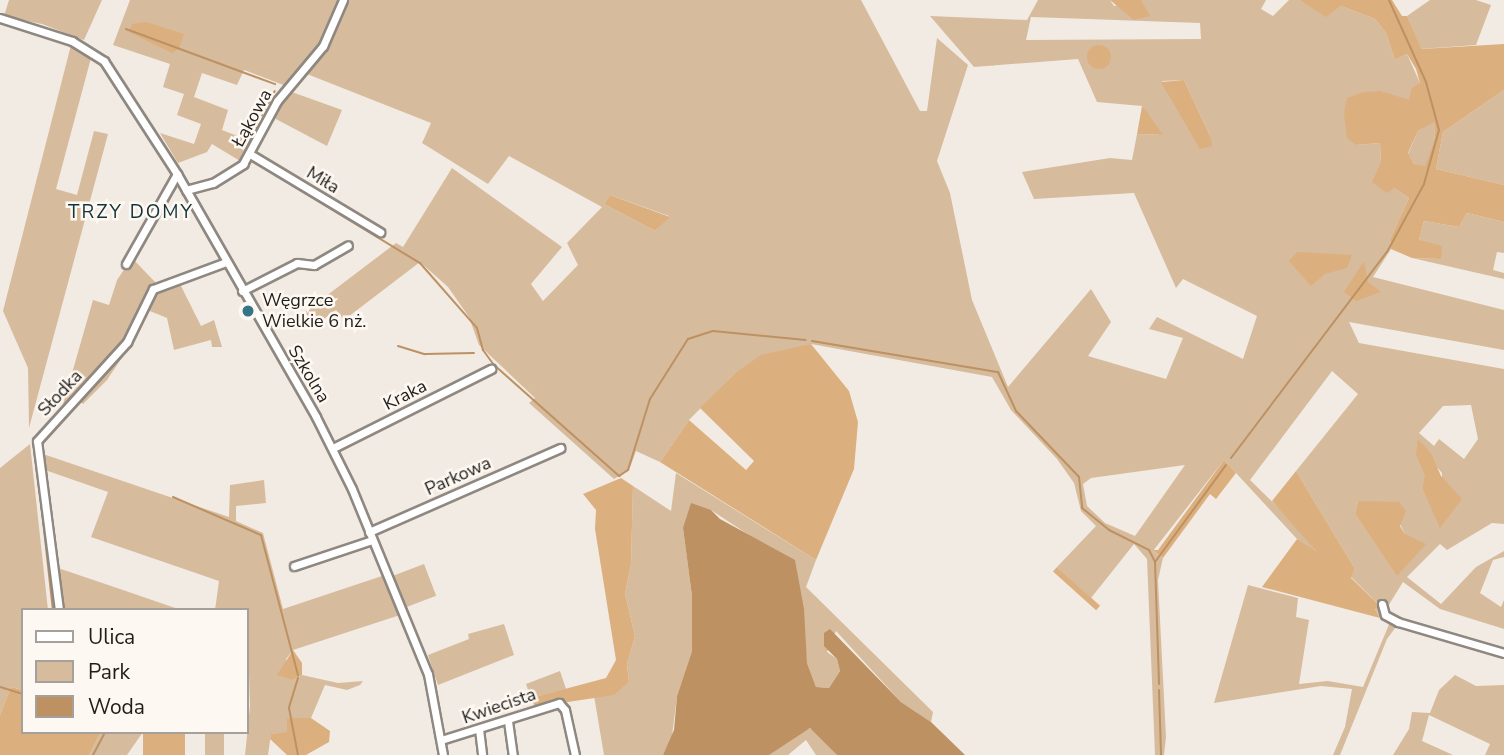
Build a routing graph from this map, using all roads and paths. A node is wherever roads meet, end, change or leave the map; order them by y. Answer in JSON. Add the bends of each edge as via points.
{"nodes":[{"id":1,"x":343,"y":0,"type":"edge"},
{"id":2,"x":0,"y":18,"type":"edge"},
{"id":3,"x":250,"y":155,"type":"junction"},
{"id":4,"x":177,"y":174,"type":"junction"},
{"id":5,"x":186,"y":190,"type":"junction"},
{"id":6,"x":380,"y":232,"type":"dead end"},
{"id":7,"x":348,"y":245,"type":"dead end"},
{"id":8,"x":226,"y":262,"type":"junction"},
{"id":9,"x":125,"y":264,"type":"dead end"},
{"id":10,"x":242,"y":291,"type":"junction"},
{"id":11,"x":491,"y":369,"type":"dead end"},
{"id":12,"x":333,"y":448,"type":"junction"},
{"id":13,"x":560,"y":448,"type":"dead end"},
{"id":14,"x":370,"y":536,"type":"junction"},
{"id":15,"x":294,"y":566,"type":"dead end"},
{"id":16,"x":1382,"y":604,"type":"dead end"},
{"id":17,"x":59,"y":608,"type":"edge"},
{"id":18,"x":1504,"y":653,"type":"edge"},
{"id":19,"x":508,"y":721,"type":"junction"},
{"id":20,"x":479,"y":729,"type":"junction"},
{"id":21,"x":441,"y":740,"type":"junction"},
{"id":22,"x":443,"y":755,"type":"edge"},
{"id":23,"x":482,"y":755,"type":"edge"},
{"id":24,"x":513,"y":755,"type":"edge"},
{"id":25,"x":575,"y":755,"type":"edge"}],
"edges":[{"from":1,"to":3,"type":"street","name":"Łąkowa","via":[[323,46],[277,100]]},
{"from":2,"to":4,"type":"street","name":"Szkolna","via":[[72,41],[104,61]]},
{"from":3,"to":5,"type":"street","name":"Łąkowa","via":[[230,174]]},
{"from":3,"to":6,"type":"street","name":"Miła"},
{"from":4,"to":5,"type":"street","name":"Szkolna"},
{"from":4,"to":9,"type":"street"},
{"from":5,"to":8,"type":"street","name":"Szkolna"},
{"from":7,"to":10,"type":"street","via":[[314,265],[297,263]]},
{"from":8,"to":10,"type":"street","name":"Szkolna"},
{"from":8,"to":17,"type":"street","name":"Słodka","via":[[153,289],[127,342],[37,441]]},
{"from":10,"to":12,"type":"street","name":"Szkolna"},
{"from":11,"to":12,"type":"street","name":"Kraka"},
{"from":12,"to":14,"type":"street","name":"Szkolna"},
{"from":13,"to":14,"type":"street","name":"Parkowa"},
{"from":14,"to":15,"type":"street","name":"Parkowa"},
{"from":14,"to":21,"type":"street","name":"Szkolna","via":[[428,674]]},
{"from":16,"to":18,"type":"street","via":[[1385,615],[1398,622]]},
{"from":19,"to":20,"type":"street","name":"Kwiecista"},
{"from":19,"to":24,"type":"street"},
{"from":19,"to":25,"type":"street","name":"Kwiecista","via":[[553,704],[565,708]]},
{"from":20,"to":21,"type":"street","name":"Kwiecista"},
{"from":20,"to":23,"type":"street"},
{"from":21,"to":22,"type":"street","name":"Szkolna"}]}
